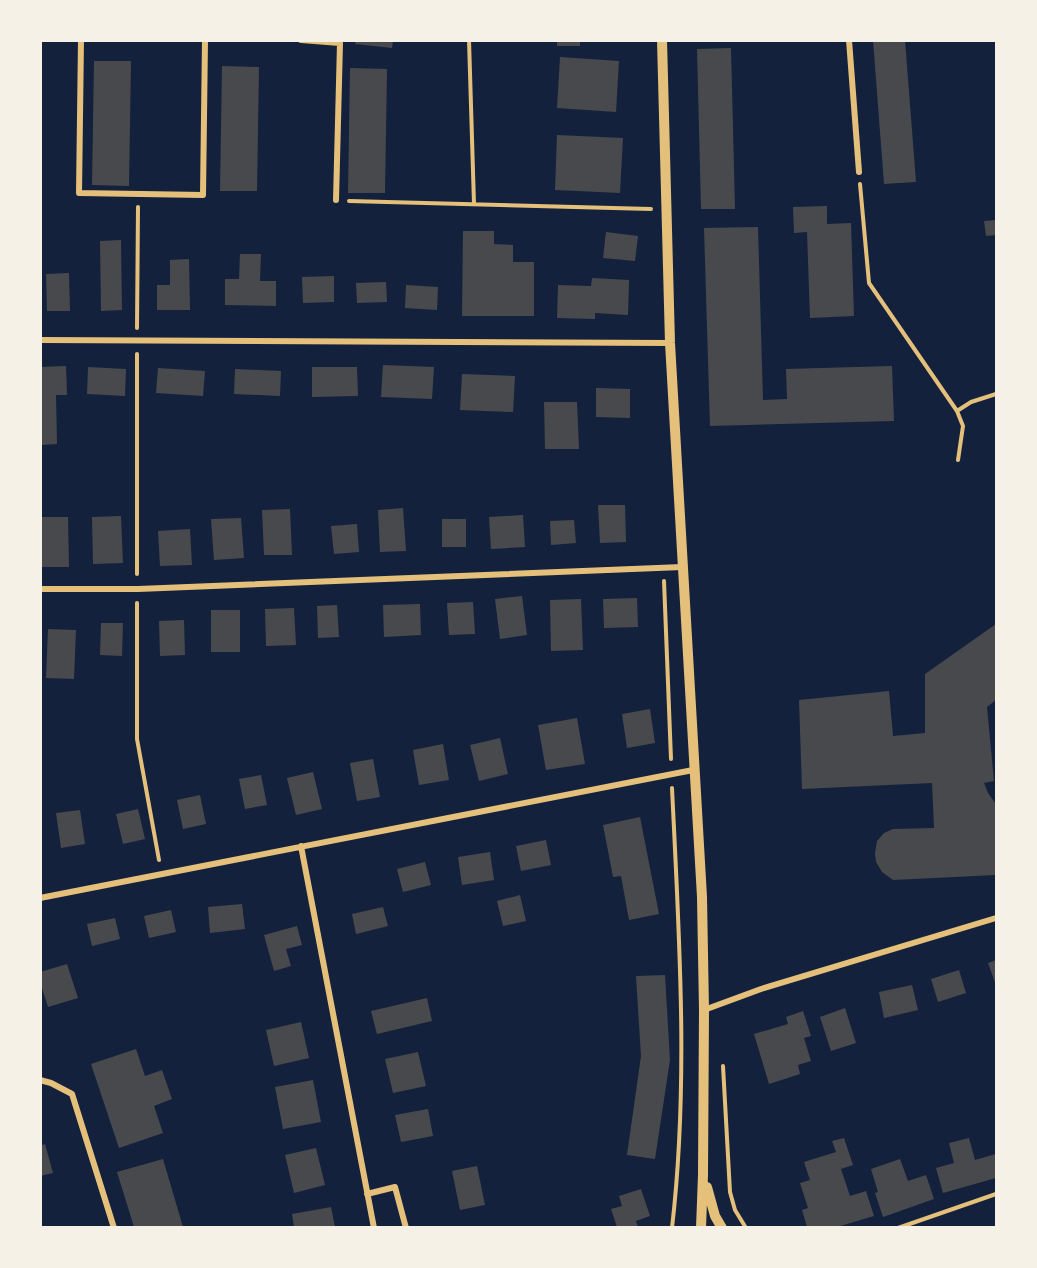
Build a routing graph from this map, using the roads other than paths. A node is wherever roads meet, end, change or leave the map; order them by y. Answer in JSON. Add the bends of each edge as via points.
{"nodes":[{"id":1,"x":81,"y":40,"type":"edge"},
{"id":2,"x":205,"y":40,"type":"edge"},
{"id":3,"x":301,"y":40,"type":"edge"},
{"id":4,"x":662,"y":40,"type":"edge"},
{"id":5,"x":849,"y":40,"type":"edge"},
{"id":6,"x":859,"y":172,"type":"road end"},
{"id":7,"x":336,"y":200,"type":"road end"},
{"id":8,"x":40,"y":339,"type":"edge"},
{"id":9,"x":670,"y":343,"type":"junction"},
{"id":10,"x":682,"y":567,"type":"junction"},
{"id":11,"x":40,"y":589,"type":"edge"},
{"id":12,"x":693,"y":770,"type":"junction"},
{"id":13,"x":302,"y":846,"type":"junction"},
{"id":14,"x":40,"y":898,"type":"edge"},
{"id":15,"x":996,"y":918,"type":"edge"},
{"id":16,"x":704,"y":1010,"type":"junction"},
{"id":17,"x":40,"y":1080,"type":"edge"},
{"id":18,"x":704,"y":1175,"type":"junction"},
{"id":19,"x":367,"y":1194,"type":"junction"},
{"id":20,"x":114,"y":1227,"type":"edge"},
{"id":21,"x":374,"y":1227,"type":"edge"},
{"id":22,"x":406,"y":1227,"type":"edge"},
{"id":23,"x":701,"y":1227,"type":"edge"},
{"id":24,"x":722,"y":1227,"type":"edge"}],
"edges":[{"from":1,"to":2,"type":"street","via":[[79,193],[203,195]]},
{"from":3,"to":7,"type":"street","via":[[340,43]]},
{"from":4,"to":9,"type":"street"},
{"from":5,"to":6,"type":"street"},
{"from":8,"to":9,"type":"street"},
{"from":9,"to":10,"type":"street"},
{"from":10,"to":11,"type":"street","via":[[138,589]]},
{"from":10,"to":12,"type":"street"},
{"from":12,"to":13,"type":"street"},
{"from":12,"to":16,"type":"street","via":[[702,897]]},
{"from":13,"to":14,"type":"street"},
{"from":13,"to":19,"type":"street"},
{"from":15,"to":16,"type":"street"},
{"from":16,"to":18,"type":"street"},
{"from":17,"to":20,"type":"street","via":[[72,1095]]},
{"from":18,"to":23,"type":"street"},
{"from":18,"to":24,"type":"street","via":[[715,1216]]},
{"from":19,"to":21,"type":"street"},
{"from":19,"to":22,"type":"street","via":[[395,1187]]}]}
